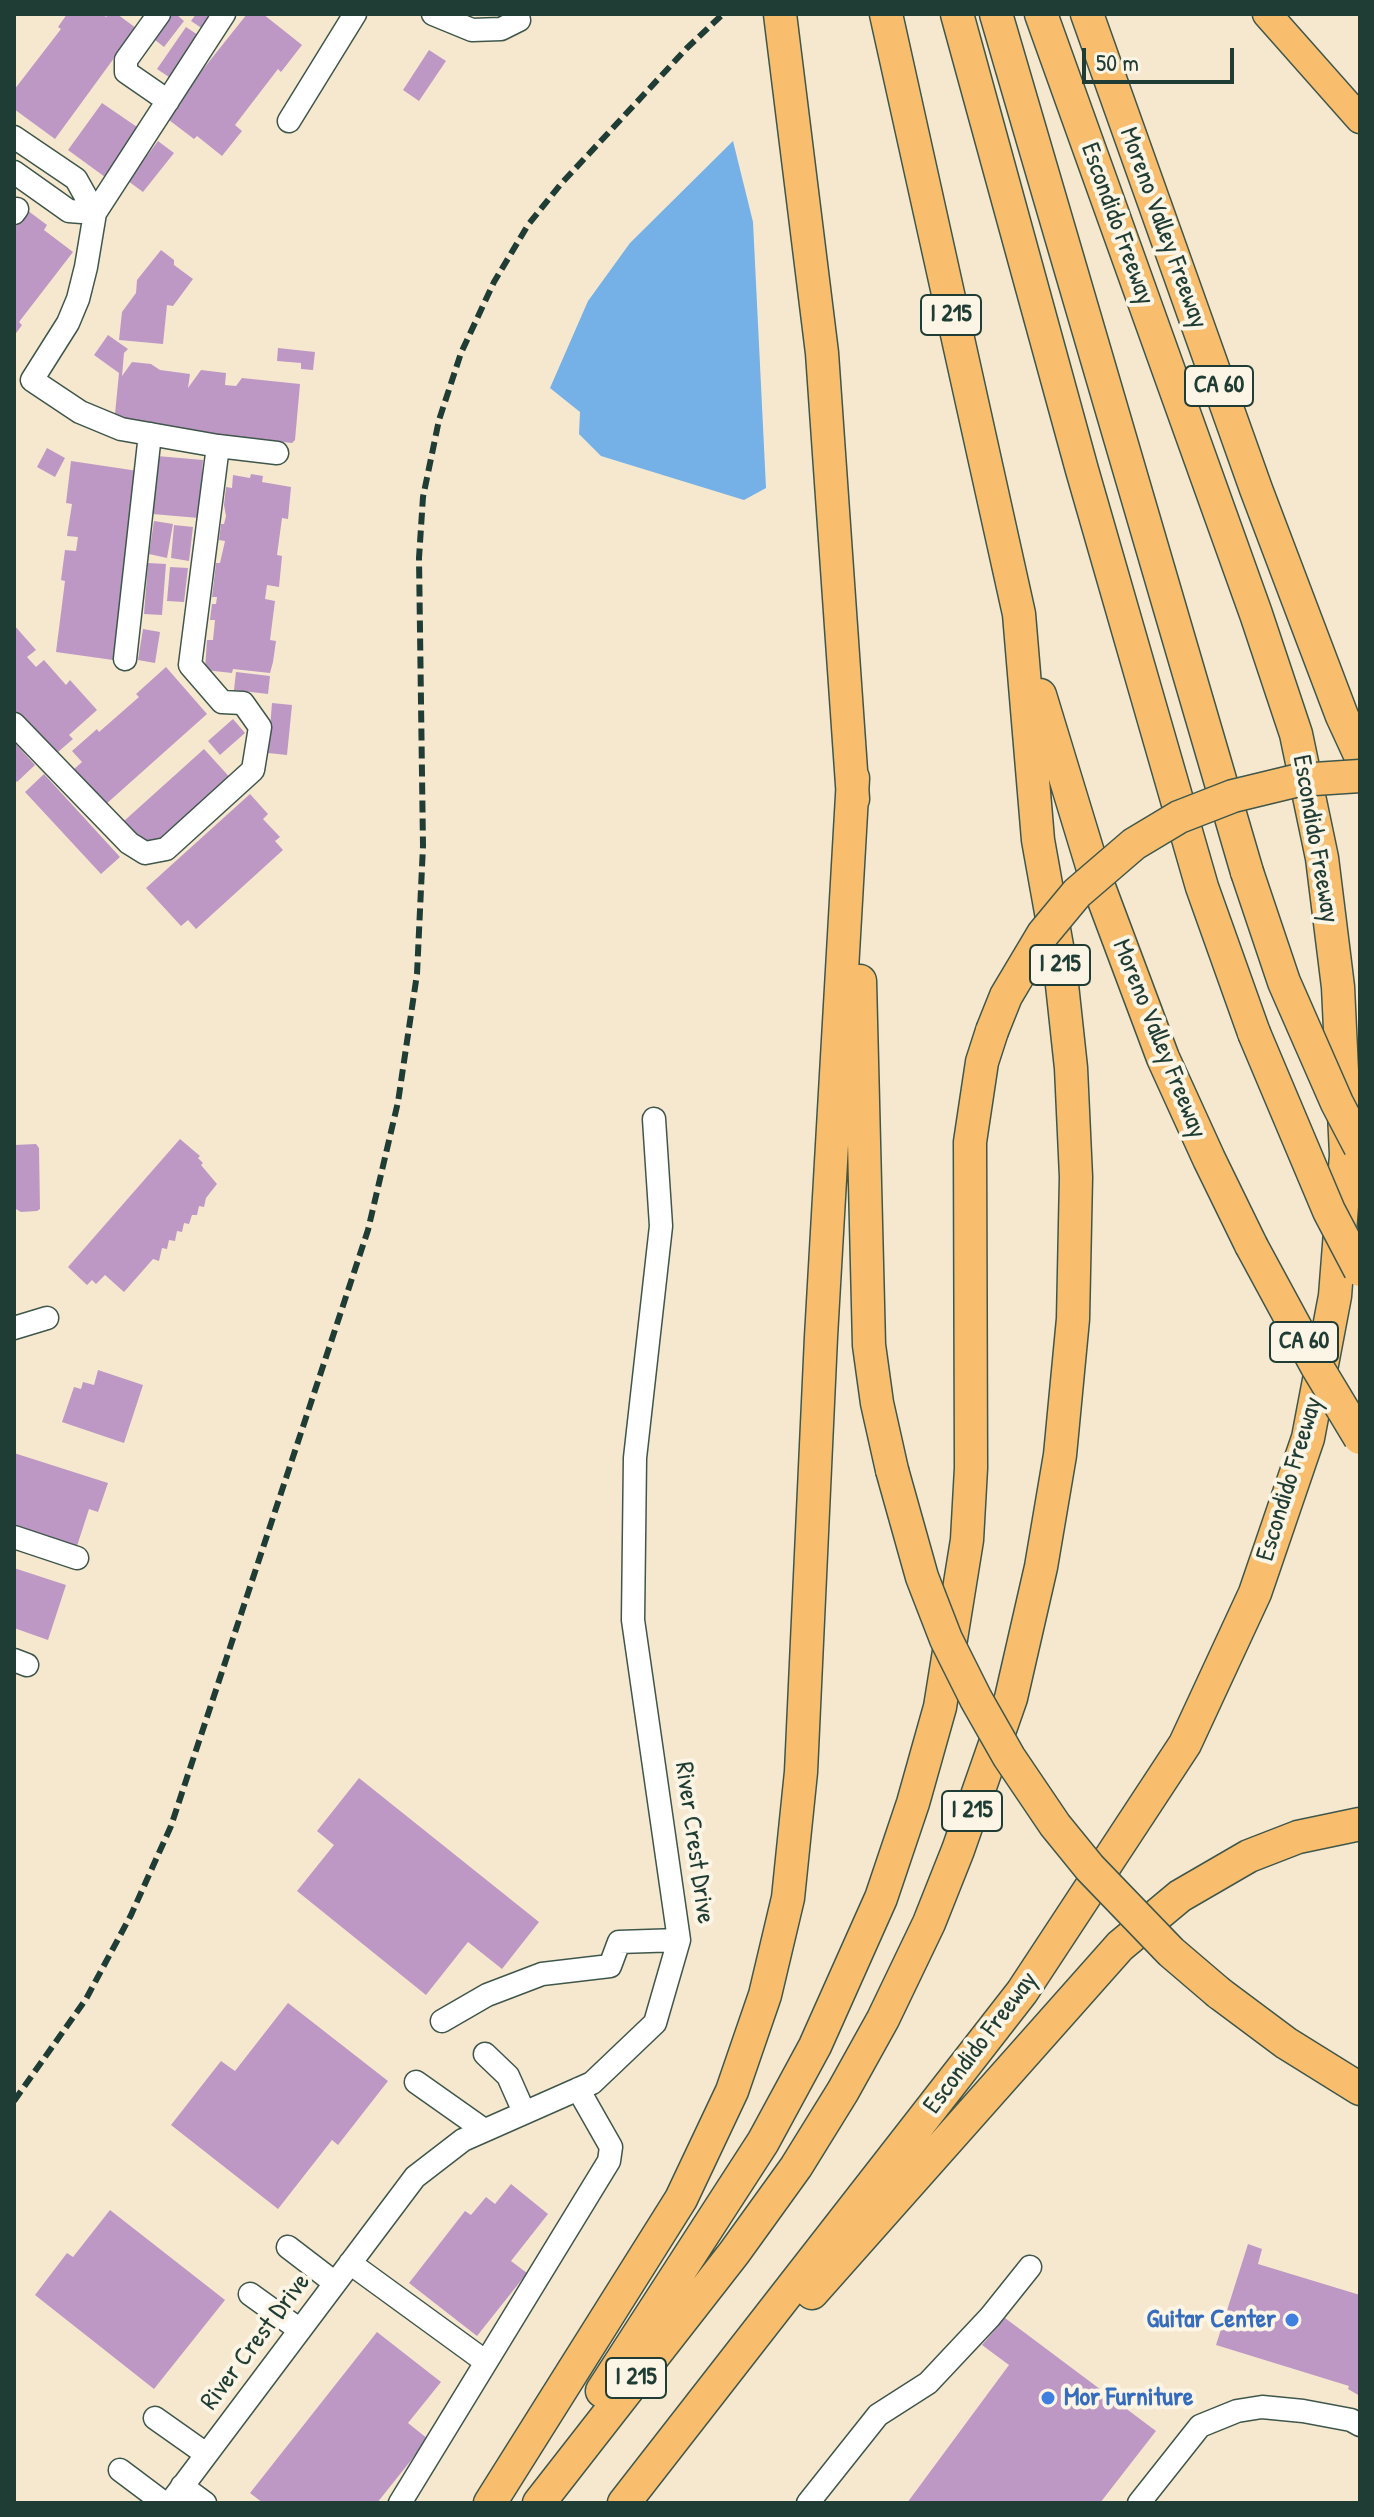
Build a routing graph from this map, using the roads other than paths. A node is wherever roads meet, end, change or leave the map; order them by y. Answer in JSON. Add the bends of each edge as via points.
{"nodes":[{"id":1,"x":159,"y":14,"type":"edge"},
{"id":2,"x":224,"y":14,"type":"edge"},
{"id":3,"x":355,"y":14,"type":"edge"},
{"id":4,"x":433,"y":14,"type":"edge"},
{"id":5,"x":780,"y":14,"type":"edge"},
{"id":6,"x":886,"y":14,"type":"edge"},
{"id":7,"x":957,"y":14,"type":"edge"},
{"id":8,"x":996,"y":14,"type":"edge"},
{"id":9,"x":1041,"y":14,"type":"edge"},
{"id":10,"x":1087,"y":14,"type":"edge"},
{"id":11,"x":1267,"y":14,"type":"edge"},
{"id":12,"x":519,"y":20,"type":"dead end"},
{"id":13,"x":168,"y":101,"type":"junction"},
{"id":14,"x":1360,"y":119,"type":"edge"},
{"id":15,"x":289,"y":121,"type":"dead end"},
{"id":16,"x":14,"y":137,"type":"edge"},
{"id":17,"x":33,"y":150,"type":"junction"},
{"id":18,"x":16,"y":173,"type":"edge"},
{"id":19,"x":95,"y":213,"type":"junction"},
{"id":20,"x":23,"y":386,"type":"edge"},
{"id":21,"x":150,"y":434,"type":"junction"},
{"id":22,"x":218,"y":446,"type":"junction"},
{"id":23,"x":277,"y":453,"type":"dead end"},
{"id":24,"x":1019,"y":614,"type":"junction"},
{"id":25,"x":125,"y":659,"type":"dead end"},
{"id":26,"x":14,"y":724,"type":"edge"},
{"id":27,"x":1360,"y":755,"type":"edge"},
{"id":28,"x":1360,"y":776,"type":"edge"},
{"id":29,"x":853,"y":778,"type":"junction"},
{"id":30,"x":654,"y":1119,"type":"dead end"},
{"id":31,"x":1360,"y":1147,"type":"edge"},
{"id":32,"x":1360,"y":1270,"type":"edge"},
{"id":33,"x":47,"y":1318,"type":"dead end"},
{"id":34,"x":14,"y":1328,"type":"edge"},
{"id":35,"x":1360,"y":1438,"type":"edge"},
{"id":36,"x":14,"y":1537,"type":"edge"},
{"id":37,"x":77,"y":1558,"type":"dead end"},
{"id":38,"x":1360,"y":1824,"type":"edge"},
{"id":39,"x":679,"y":1940,"type":"junction"},
{"id":40,"x":442,"y":2021,"type":"dead end"},
{"id":41,"x":485,"y":2054,"type":"dead end"},
{"id":42,"x":416,"y":2082,"type":"dead end"},
{"id":43,"x":578,"y":2089,"type":"junction"},
{"id":44,"x":1360,"y":2089,"type":"edge"},
{"id":45,"x":524,"y":2112,"type":"junction"},
{"id":46,"x":484,"y":2130,"type":"junction"},
{"id":47,"x":288,"y":2247,"type":"dead end"},
{"id":48,"x":350,"y":2263,"type":"junction"},
{"id":49,"x":1030,"y":2267,"type":"dead end"},
{"id":50,"x":335,"y":2283,"type":"junction"},
{"id":51,"x":250,"y":2294,"type":"dead end"},
{"id":52,"x":300,"y":2330,"type":"junction"},
{"id":53,"x":486,"y":2362,"type":"junction"},
{"id":54,"x":155,"y":2418,"type":"dead end"},
{"id":55,"x":1360,"y":2425,"type":"edge"},
{"id":56,"x":206,"y":2454,"type":"junction"},
{"id":57,"x":120,"y":2470,"type":"dead end"},
{"id":58,"x":172,"y":2497,"type":"edge"},
{"id":59,"x":205,"y":2503,"type":"edge"},
{"id":60,"x":400,"y":2503,"type":"edge"},
{"id":61,"x":490,"y":2503,"type":"edge"},
{"id":62,"x":529,"y":2503,"type":"edge"},
{"id":63,"x":539,"y":2503,"type":"edge"},
{"id":64,"x":626,"y":2503,"type":"edge"},
{"id":65,"x":808,"y":2503,"type":"edge"},
{"id":66,"x":1139,"y":2503,"type":"edge"}],
"edges":[{"from":1,"to":13,"type":"street","via":[[126,60],[126,72]]},
{"from":2,"to":13,"type":"street"},
{"from":3,"to":15,"type":"street"},
{"from":4,"to":12,"type":"street","via":[[472,30],[501,29]]},
{"from":5,"to":29,"type":"highway","via":[[822,353]]},
{"from":6,"to":24,"type":"highway","number":"I 215"},
{"from":7,"to":32,"type":"highway","bridge":true,"via":[[1198,872],[1254,1033],[1329,1211]]},
{"from":8,"to":31,"type":"highway","bridge":true,"via":[[1247,872],[1284,982]]},
{"from":9,"to":64,"type":"highway","name":"Escondido Freeway","number":"I 215","via":[[1296,734],[1322,858],[1338,987],[1346,1155],[1335,1296],[1308,1438],[1255,1593],[1185,1744],[1022,1992]]},
{"from":10,"to":27,"type":"highway","name":"Moreno Valley Freeway","number":"CA 60","via":[[1256,489]]},
{"from":11,"to":14,"type":"main road"},
{"from":13,"to":19,"type":"street"},
{"from":16,"to":17,"type":"street"},
{"from":17,"to":18,"type":"street"},
{"from":17,"to":19,"type":"street","via":[[76,179]]},
{"from":18,"to":19,"type":"street","via":[[69,211]]},
{"from":19,"to":20,"type":"street","via":[[78,299],[68,323]]},
{"from":20,"to":21,"type":"street","via":[[121,429]]},
{"from":21,"to":22,"type":"street"},
{"from":21,"to":25,"type":"street"},
{"from":22,"to":23,"type":"street"},
{"from":22,"to":26,"type":"street","via":[[190,665],[222,702],[243,703],[260,727],[253,770],[166,849],[145,853],[107,822]]},
{"from":24,"to":35,"type":"highway","name":"Moreno Valley Freeway","number":"CA 60","bridge":true,"via":[[1096,879],[1163,1058],[1251,1245]]},
{"from":24,"to":63,"type":"highway","number":"I 215","via":[[1038,840],[1070,1054],[1076,1177],[1073,1319],[1060,1455],[1011,1698],[929,1923],[843,2091],[734,2253]]},
{"from":28,"to":62,"type":"highway","bridge":true,"via":[[1299,780],[1233,796],[1179,817],[1134,844],[1077,893],[1043,934],[1006,996],[982,1062],[970,1142],[967,1540],[940,1707],[913,1803],[863,1942],[776,2118]]},
{"from":29,"to":44,"type":"highway","bridge":true,"via":[[869,1345],[892,1470],[922,1577],[946,1639],[1009,1757],[1090,1868],[1160,1942],[1219,1993]]},
{"from":29,"to":61,"type":"highway","via":[[801,1772],[788,1898],[765,1995],[732,2091],[681,2199]]},
{"from":30,"to":39,"type":"street","name":"River Crest Drive","via":[[661,1226],[635,1458],[633,1620]]},
{"from":33,"to":34,"type":"street"},
{"from":36,"to":37,"type":"street"},
{"from":38,"to":64,"type":"highway","via":[[1298,1837],[1249,1856],[1180,1896],[1120,1946]]},
{"from":39,"to":40,"type":"street","via":[[619,1942],[610,1966],[542,1974],[487,1995]]},
{"from":39,"to":43,"type":"street","name":"River Crest Drive","via":[[655,2023],[592,2083]]},
{"from":41,"to":45,"type":"street","via":[[508,2076]]},
{"from":42,"to":46,"type":"street"},
{"from":43,"to":45,"type":"street","name":"River Crest Drive"},
{"from":43,"to":53,"type":"street","via":[[611,2147],[609,2161]]},
{"from":45,"to":46,"type":"street","name":"River Crest Drive"},
{"from":46,"to":48,"type":"street","name":"River Crest Drive","via":[[415,2177]]},
{"from":47,"to":50,"type":"street"},
{"from":48,"to":50,"type":"street","name":"River Crest Drive"},
{"from":48,"to":53,"type":"street"},
{"from":49,"to":65,"type":"street","via":[[928,2383],[878,2415]]},
{"from":50,"to":52,"type":"street","name":"River Crest Drive"},
{"from":51,"to":52,"type":"street"},
{"from":52,"to":56,"type":"street","name":"River Crest Drive"},
{"from":53,"to":60,"type":"street"},
{"from":54,"to":56,"type":"street"},
{"from":55,"to":66,"type":"street","via":[[1303,2411],[1237,2411],[1200,2426]]},
{"from":56,"to":58,"type":"street","name":"River Crest Drive"},
{"from":57,"to":58,"type":"street"},
{"from":58,"to":59,"type":"street"}]}
